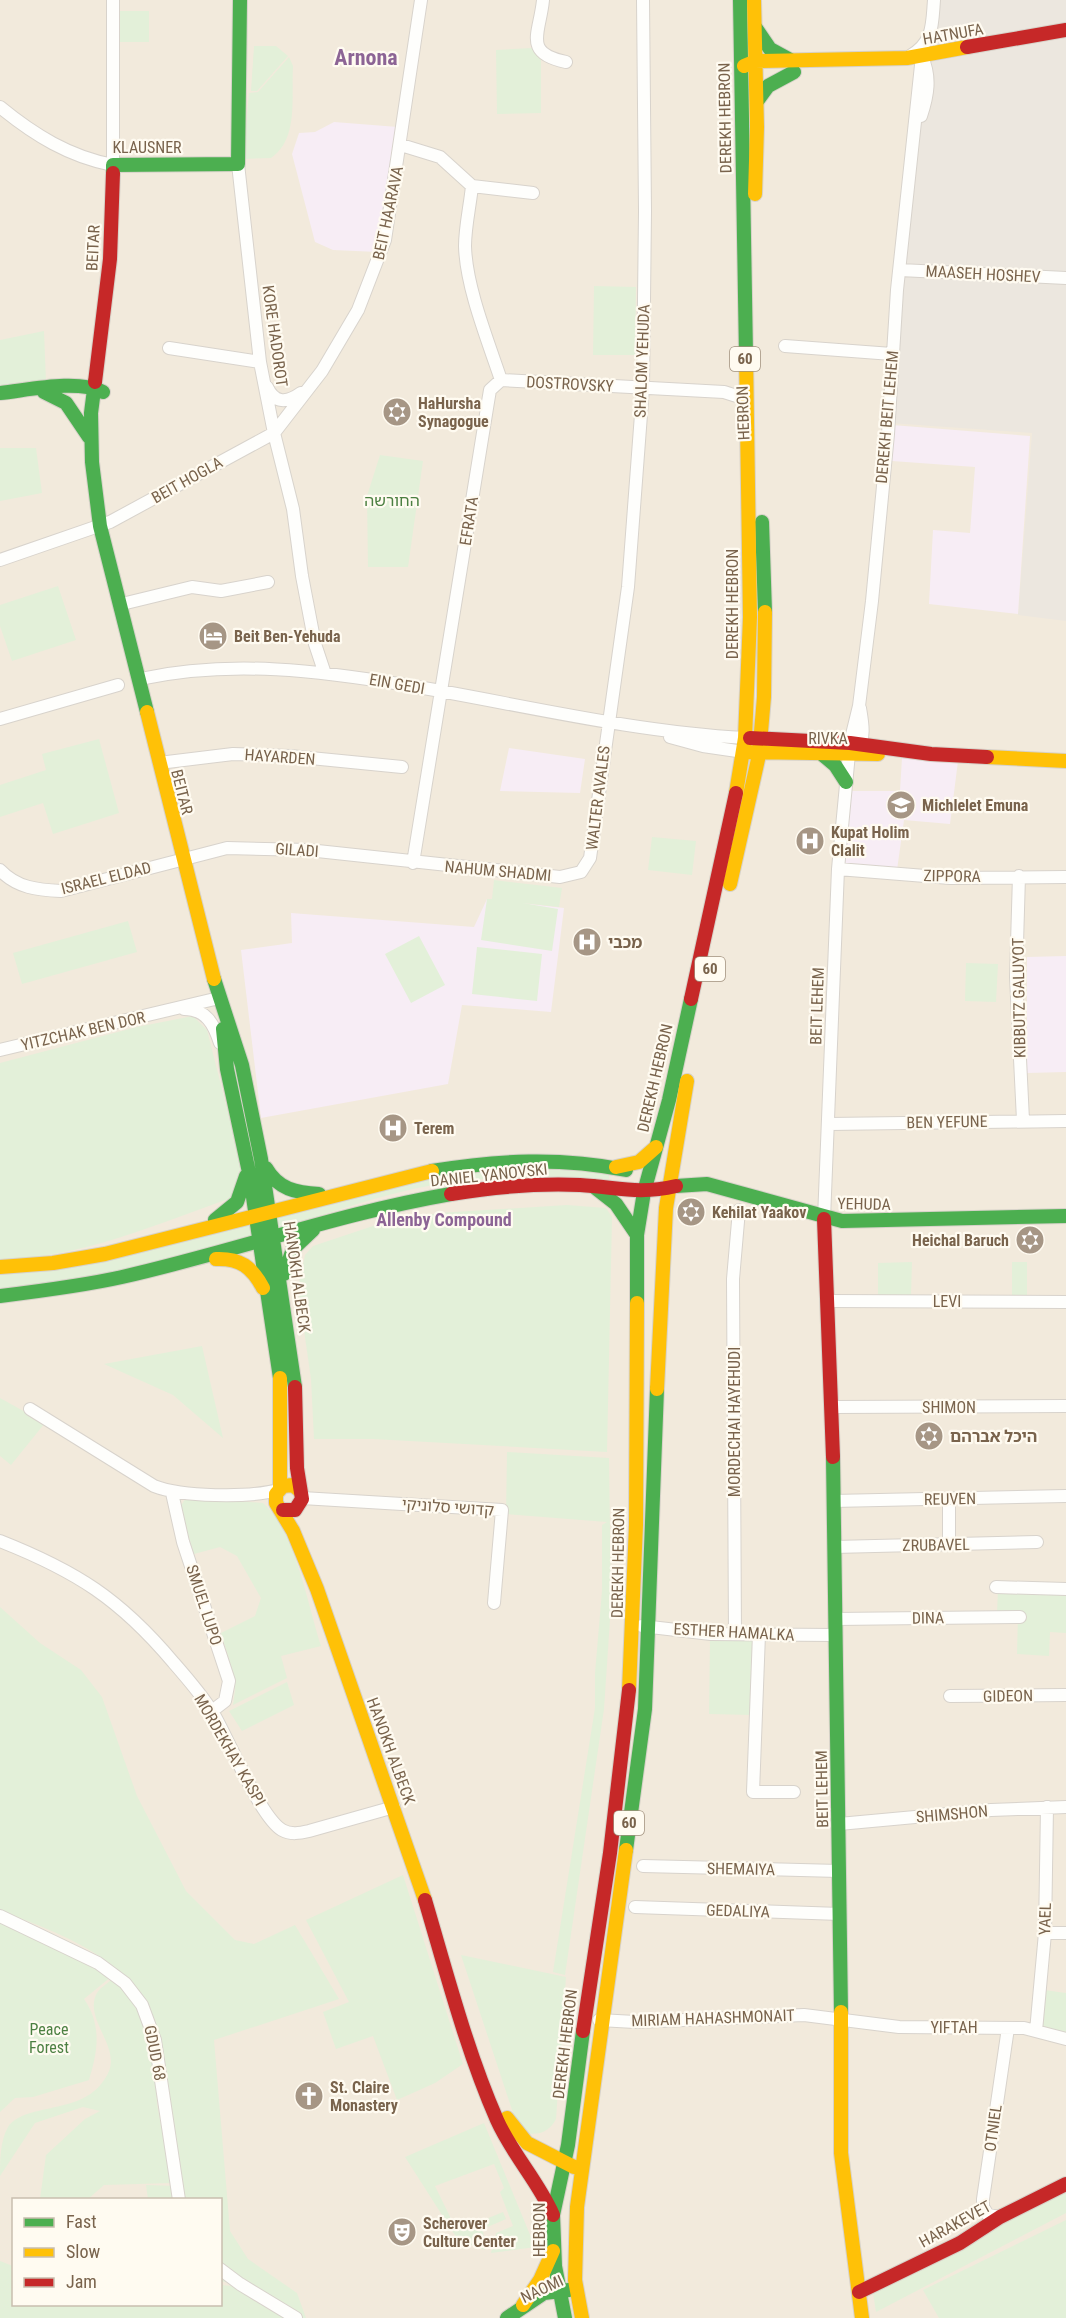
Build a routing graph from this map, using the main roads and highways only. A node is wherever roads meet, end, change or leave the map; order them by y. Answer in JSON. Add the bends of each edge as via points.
{"nodes":[{"id":1,"x":240,"y":0,"type":"edge"},
{"id":2,"x":740,"y":0,"type":"edge"},
{"id":3,"x":754,"y":0,"type":"edge"},
{"id":4,"x":755,"y":27,"type":"junction"},
{"id":5,"x":1066,"y":30,"type":"edge"},
{"id":6,"x":756,"y":67,"type":"junction"},
{"id":7,"x":793,"y":67,"type":"junction"},
{"id":8,"x":741,"y":68,"type":"junction"},
{"id":9,"x":757,"y":101,"type":"junction"},
{"id":10,"x":238,"y":164,"type":"joint"},
{"id":11,"x":113,"y":165,"type":"joint"},
{"id":12,"x":34,"y":390,"type":"junction"},
{"id":13,"x":96,"y":391,"type":"junction"},
{"id":14,"x":0,"y":393,"type":"edge"},
{"id":15,"x":90,"y":440,"type":"junction"},
{"id":16,"x":105,"y":524,"type":"junction"},
{"id":17,"x":745,"y":745,"type":"junction"},
{"id":18,"x":760,"y":746,"type":"junction"},
{"id":19,"x":853,"y":747,"type":"junction"},
{"id":20,"x":822,"y":755,"type":"junction"},
{"id":21,"x":1066,"y":761,"type":"edge"},
{"id":22,"x":846,"y":782,"type":"road end"},
{"id":23,"x":219,"y":998,"type":"junction"},
{"id":24,"x":656,"y":1147,"type":"junction"},
{"id":25,"x":261,"y":1159,"type":"junction"},
{"id":26,"x":246,"y":1163,"type":"junction"},
{"id":27,"x":616,"y":1167,"type":"junction"},
{"id":28,"x":649,"y":1175,"type":"junction"},
{"id":29,"x":593,"y":1186,"type":"junction"},
{"id":30,"x":668,"y":1187,"type":"junction"},
{"id":31,"x":644,"y":1192,"type":"junction"},
{"id":32,"x":334,"y":1195,"type":"junction"},
{"id":33,"x":271,"y":1211,"type":"junction"},
{"id":34,"x":256,"y":1215,"type":"junction"},
{"id":35,"x":1066,"y":1216,"type":"edge"},
{"id":36,"x":824,"y":1219,"type":"junction"},
{"id":37,"x":842,"y":1221,"type":"junction"},
{"id":38,"x":324,"y":1223,"type":"junction"},
{"id":39,"x":191,"y":1232,"type":"junction"},
{"id":40,"x":637,"y":1235,"type":"junction"},
{"id":41,"x":275,"y":1237,"type":"junction"},
{"id":42,"x":260,"y":1242,"type":"junction"},
{"id":43,"x":827,"y":1258,"type":"junction"},
{"id":44,"x":192,"y":1261,"type":"junction"},
{"id":45,"x":0,"y":1267,"type":"edge"},
{"id":46,"x":0,"y":1296,"type":"edge"},
{"id":47,"x":270,"y":1304,"type":"junction"},
{"id":48,"x":285,"y":1308,"type":"junction"},
{"id":49,"x":279,"y":1497,"type":"junction"},
{"id":50,"x":300,"y":1499,"type":"junction"},
{"id":51,"x":317,"y":1589,"type":"junction"},
{"id":52,"x":434,"y":1926,"type":"junction"},
{"id":53,"x":564,"y":2162,"type":"junction"},
{"id":54,"x":581,"y":2177,"type":"junction"},
{"id":55,"x":1066,"y":2184,"type":"edge"},
{"id":56,"x":553,"y":2215,"type":"junction"},
{"id":57,"x":554,"y":2248,"type":"junction"},
{"id":58,"x":859,"y":2292,"type":"junction"},
{"id":59,"x":560,"y":2294,"type":"junction"},
{"id":60,"x":577,"y":2294,"type":"junction"},
{"id":61,"x":522,"y":2311,"type":"edge"},
{"id":62,"x":507,"y":2318,"type":"edge"},
{"id":63,"x":565,"y":2318,"type":"edge"},
{"id":64,"x":582,"y":2318,"type":"edge"},
{"id":65,"x":862,"y":2318,"type":"edge"}],
"edges":[{"from":1,"to":10,"type":"main road","name":"KORE HADOROT"},
{"from":2,"to":8,"type":"main road","name":"DEREKH HEBRON","number":"60"},
{"from":3,"to":4,"type":"main road","name":"HEBRON","number":"60"},
{"from":4,"to":6,"type":"main road","name":"HEBRON","number":"60"},
{"from":4,"to":7,"type":"main road","via":[[772,51]]},
{"from":5,"to":7,"type":"main road","name":"HATNUFA","via":[[922,56],[845,61],[817,70]]},
{"from":6,"to":7,"type":"main road","name":"HATNUFA"},
{"from":6,"to":8,"type":"main road","name":"HATNUFA"},
{"from":6,"to":9,"type":"main road","name":"HEBRON","number":"60"},
{"from":7,"to":9,"type":"main road","via":[[768,86]]},
{"from":8,"to":17,"type":"main road","name":"DEREKH HEBRON","number":"60","via":[[750,617]]},
{"from":9,"to":18,"type":"main road","name":"HEBRON","number":"60","via":[[755,271],[764,615]]},
{"from":10,"to":11,"type":"main road","name":"KLAUSNER"},
{"from":11,"to":13,"type":"main road","name":"BEITAR","via":[[110,259],[102,333],[106,355]]},
{"from":12,"to":13,"type":"main road"},
{"from":12,"to":14,"type":"main road"},
{"from":12,"to":15,"type":"main road","via":[[62,399]]},
{"from":13,"to":15,"type":"main road","name":"BEITAR"},
{"from":13,"to":16,"type":"main road","name":"BEITAR"},
{"from":15,"to":16,"type":"main road","name":"BEITAR"},
{"from":16,"to":23,"type":"main road","name":"BEITAR","via":[[159,763]]},
{"from":17,"to":18,"type":"main road","name":"RIVKA"},
{"from":17,"to":24,"type":"main road","name":"DEREKH HEBRON","number":"60"},
{"from":18,"to":19,"type":"main road","name":"RIVKA"},
{"from":18,"to":20,"type":"main road","name":"RIVKA"},
{"from":18,"to":30,"type":"main road","name":"DEREKH HEBRON","number":"60","via":[[705,993]]},
{"from":19,"to":20,"type":"main road","name":"RIVKA"},
{"from":19,"to":21,"type":"main road","name":"RIVKA"},
{"from":20,"to":22,"type":"main road","via":[[835,765]]},
{"from":23,"to":25,"type":"main road","name":"BEITAR","via":[[242,1065]]},
{"from":23,"to":26,"type":"main road","name":"BEITAR"},
{"from":24,"to":27,"type":"main road","via":[[639,1162]]},
{"from":24,"to":28,"type":"main road","name":"DEREKH HEBRON","number":"60"},
{"from":25,"to":32,"type":"main road","via":[[273,1180],[287,1190]]},
{"from":25,"to":33,"type":"main road","name":"BEITAR"},
{"from":26,"to":34,"type":"main road","name":"BEITAR"},
{"from":26,"to":39,"type":"main road","via":[[245,1186],[233,1209]]},
{"from":27,"to":28,"type":"main road","name":"DANIEL YANOVSKI"},
{"from":27,"to":32,"type":"main road","name":"DANIEL YANOVSKI","via":[[570,1160],[484,1163],[412,1175]]},
{"from":28,"to":30,"type":"main road","name":"DANIEL YANOVSKI"},
{"from":28,"to":31,"type":"main road","name":"DEREKH HEBRON","number":"60"},
{"from":29,"to":31,"type":"main road","name":"DANIEL YANOVSKI"},
{"from":29,"to":38,"type":"main road","name":"DANIEL YANOVSKI","via":[[477,1190]]},
{"from":29,"to":40,"type":"main road","via":[[616,1204]]},
{"from":30,"to":31,"type":"main road","name":"DANIEL YANOVSKI"},
{"from":30,"to":36,"type":"main road","name":"YEHUDA","via":[[705,1183],[786,1204]]},
{"from":30,"to":54,"type":"main road","name":"DEREKH HEBRON","number":"60","via":[[643,1731]]},
{"from":31,"to":40,"type":"main road","name":"DEREKH HEBRON","number":"60"},
{"from":32,"to":33,"type":"main road","name":"DANIEL YANOVSKI"},
{"from":33,"to":34,"type":"main road","name":"DANIEL YANOVSKI"},
{"from":33,"to":41,"type":"main road","name":"HANOKH ALBECK"},
{"from":34,"to":39,"type":"main road","name":"DANIEL YANOVSKI"},
{"from":34,"to":42,"type":"main road","name":"HANOKH ALBECK"},
{"from":35,"to":37,"type":"main road","name":"YEHUDA"},
{"from":36,"to":37,"type":"main road","name":"YEHUDA"},
{"from":36,"to":43,"type":"main road","name":"BEIT LEHEM"},
{"from":37,"to":43,"type":"main road","name":"BEIT LEHEM","via":[[833,1230]]},
{"from":38,"to":41,"type":"main road","name":"DANIEL YANOVSKI"},
{"from":38,"to":48,"type":"main road","via":[[289,1252],[284,1272]]},
{"from":39,"to":45,"type":"main road","name":"DANIEL YANOVSKI","via":[[64,1262]]},
{"from":40,"to":53,"type":"main road","name":"DEREKH HEBRON","number":"60","via":[[634,1629],[610,1853]]},
{"from":41,"to":42,"type":"main road","name":"DANIEL YANOVSKI"},
{"from":41,"to":48,"type":"main road","name":"HANOKH ALBECK"},
{"from":42,"to":44,"type":"main road","name":"DANIEL YANOVSKI"},
{"from":42,"to":47,"type":"main road","name":"HANOKH ALBECK"},
{"from":43,"to":58,"type":"main road","name":"BEIT LEHEM","via":[[839,1824],[841,2153]]},
{"from":44,"to":46,"type":"main road","name":"DANIEL YANOVSKI","via":[[88,1286]]},
{"from":44,"to":47,"type":"main road","via":[[224,1258],[244,1262],[259,1279]]},
{"from":47,"to":49,"type":"main road","name":"HANOKH ALBECK","via":[[281,1384]]},
{"from":48,"to":50,"type":"main road","name":"HANOKH ALBECK","via":[[296,1382]]},
{"from":49,"to":50,"type":"main road","via":[[289,1511]]},
{"from":49,"to":50,"type":"main road","via":[[293,1485]]},
{"from":49,"to":51,"type":"main road","name":"HANOKH ALBECK"},
{"from":50,"to":51,"type":"main road","name":"HANOKH ALBECK"},
{"from":51,"to":52,"type":"main road","name":"HANOKH ALBECK"},
{"from":52,"to":53,"type":"main road","name":"HANOKH ALBECK","via":[[442,1934],[508,2122],[531,2148]]},
{"from":52,"to":56,"type":"main road","name":"HANOKH ALBECK","via":[[433,1934],[496,2119]]},
{"from":53,"to":54,"type":"main road","name":"HANOKH ALBECK","via":[[576,2168]]},
{"from":53,"to":56,"type":"main road","name":"HEBRON","number":"60"},
{"from":54,"to":60,"type":"main road","number":"60","via":[[575,2246]]},
{"from":55,"to":58,"type":"main road","name":"HARAKEVET","via":[[1000,2217],[960,2243]]},
{"from":56,"to":57,"type":"main road","name":"HEBRON","number":"60"},
{"from":57,"to":59,"type":"main road","name":"HEBRON","number":"60"},
{"from":57,"to":61,"type":"main road"},
{"from":58,"to":65,"type":"main road","name":"BEIT LEHEM"},
{"from":59,"to":60,"type":"main road","name":"NAOMI"},
{"from":59,"to":61,"type":"main road","name":"NAOMI"},
{"from":59,"to":63,"type":"main road","number":"60"},
{"from":60,"to":64,"type":"main road","number":"60"},
{"from":61,"to":62,"type":"main road","name":"NAOMI"}]}
